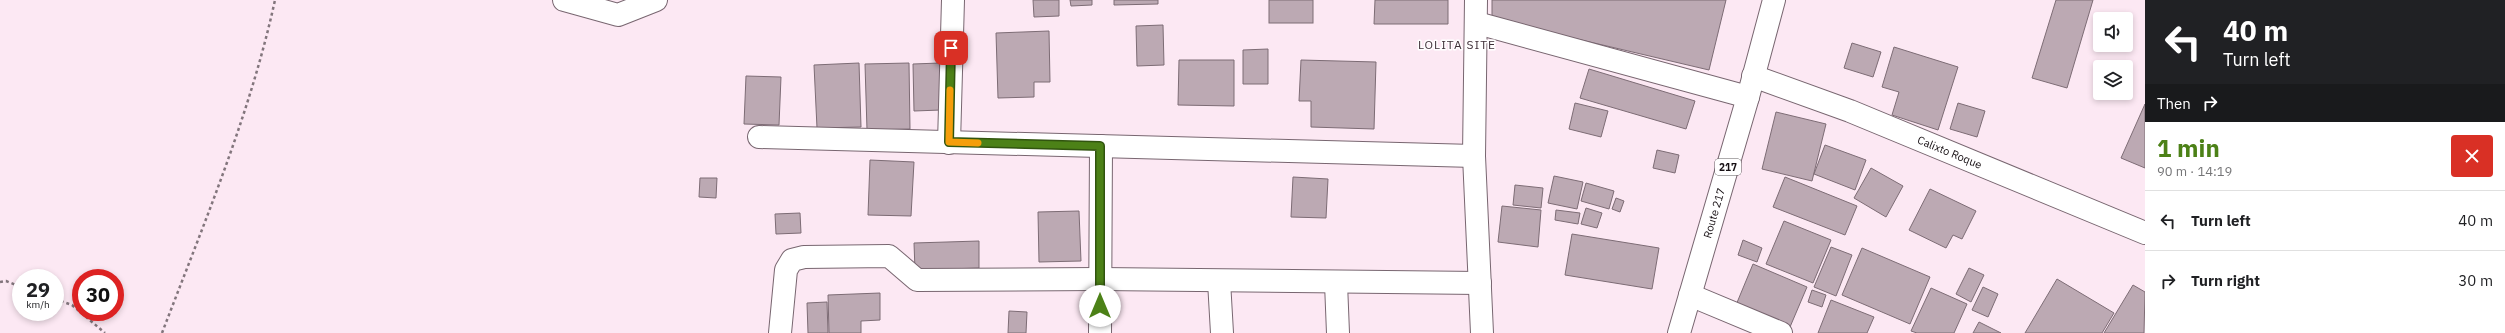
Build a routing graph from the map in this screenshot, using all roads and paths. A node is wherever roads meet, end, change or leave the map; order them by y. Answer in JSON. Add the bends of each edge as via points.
{"nodes":[{"id":1,"x":274,"y":0,"type":"edge"},
{"id":2,"x":564,"y":0,"type":"edge"},
{"id":3,"x":656,"y":0,"type":"edge"},
{"id":4,"x":953,"y":0,"type":"edge"},
{"id":5,"x":1476,"y":0,"type":"edge"},
{"id":6,"x":1774,"y":0,"type":"edge"},
{"id":7,"x":1477,"y":23,"type":"junction"},
{"id":8,"x":1753,"y":76,"type":"junction"},
{"id":9,"x":1748,"y":97,"type":"junction"},
{"id":10,"x":759,"y":137,"type":"dead end"},
{"id":11,"x":949,"y":142,"type":"junction"},
{"id":12,"x":1100,"y":146,"type":"junction"},
{"id":13,"x":1474,"y":156,"type":"junction"},
{"id":14,"x":2145,"y":233,"type":"edge"},
{"id":15,"x":1100,"y":279,"type":"junction"},
{"id":16,"x":1219,"y":281,"type":"junction"},
{"id":17,"x":0,"y":282,"type":"edge"},
{"id":18,"x":12,"y":283,"type":"edge"},
{"id":19,"x":1336,"y":283,"type":"junction"},
{"id":20,"x":1480,"y":283,"type":"junction"},
{"id":21,"x":1690,"y":295,"type":"junction"},
{"id":22,"x":64,"y":302,"type":"edge"},
{"id":23,"x":105,"y":333,"type":"edge"},
{"id":24,"x":162,"y":333,"type":"edge"},
{"id":25,"x":780,"y":333,"type":"edge"},
{"id":26,"x":1100,"y":333,"type":"edge"},
{"id":27,"x":1222,"y":333,"type":"edge"},
{"id":28,"x":1338,"y":333,"type":"edge"},
{"id":29,"x":1482,"y":333,"type":"edge"},
{"id":30,"x":1678,"y":333,"type":"edge"},
{"id":31,"x":1781,"y":333,"type":"edge"}],
"edges":[{"from":1,"to":24,"type":"path","via":[[265,46],[240,128]]},
{"from":2,"to":3,"type":"street","via":[[618,15]]},
{"from":4,"to":11,"type":"street"},
{"from":5,"to":7,"type":"street"},
{"from":6,"to":8,"type":"street","name":"Route 217","number":"217"},
{"from":7,"to":9,"type":"street"},
{"from":7,"to":13,"type":"street"},
{"from":8,"to":9,"type":"street","name":"Route 217","number":"217"},
{"from":8,"to":14,"type":"street","name":"Calixto Roque","via":[[1850,111]]},
{"from":9,"to":21,"type":"street","name":"Route 217","number":"217"},
{"from":10,"to":11,"type":"street"},
{"from":11,"to":12,"type":"street"},
{"from":12,"to":13,"type":"street"},
{"from":12,"to":15,"type":"street"},
{"from":13,"to":20,"type":"street"},
{"from":15,"to":16,"type":"street"},
{"from":15,"to":25,"type":"street","via":[[917,280],[889,256],[798,258],[792,260],[786,270]]},
{"from":15,"to":26,"type":"street"},
{"from":16,"to":19,"type":"street"},
{"from":16,"to":27,"type":"street"},
{"from":17,"to":18,"type":"path"},
{"from":19,"to":20,"type":"street"},
{"from":19,"to":28,"type":"street"},
{"from":20,"to":29,"type":"street"},
{"from":21,"to":30,"type":"street","name":"Route 217","number":"217"},
{"from":21,"to":31,"type":"street"},
{"from":22,"to":23,"type":"path","via":[[72,305]]}]}
